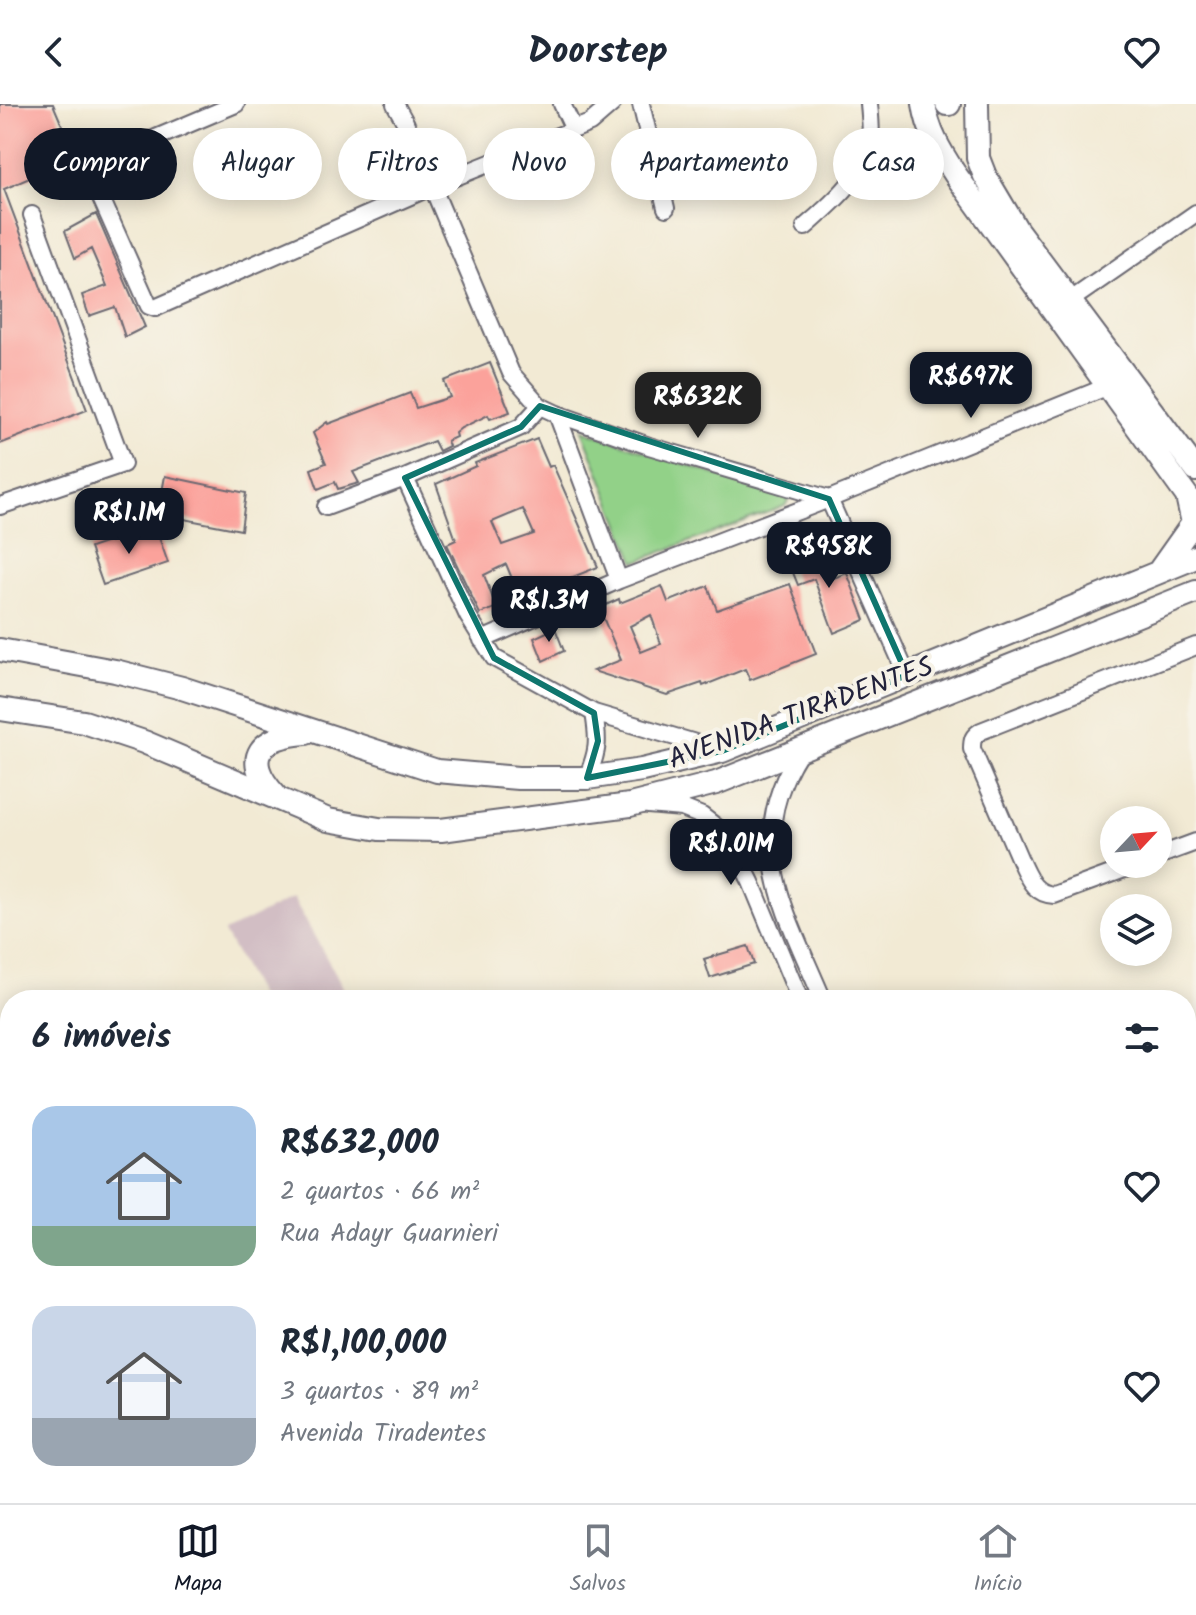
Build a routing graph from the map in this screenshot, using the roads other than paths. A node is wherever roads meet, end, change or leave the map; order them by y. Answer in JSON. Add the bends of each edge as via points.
{"nodes":[{"id":1,"x":236,"y":104,"type":"edge"},
{"id":2,"x":395,"y":104,"type":"edge"},
{"id":3,"x":562,"y":104,"type":"edge"},
{"id":4,"x":612,"y":104,"type":"edge"},
{"id":5,"x":641,"y":104,"type":"edge"},
{"id":6,"x":869,"y":104,"type":"edge"},
{"id":7,"x":924,"y":104,"type":"edge"},
{"id":8,"x":977,"y":104,"type":"edge"},
{"id":9,"x":406,"y":128,"type":"edge"},
{"id":10,"x":573,"y":128,"type":"edge"},
{"id":11,"x":579,"y":128,"type":"edge"},
{"id":12,"x":401,"y":200,"type":"edge"},
{"id":13,"x":439,"y":200,"type":"edge"},
{"id":14,"x":666,"y":208,"type":"dead end"},
{"id":15,"x":1196,"y":213,"type":"edge"},
{"id":16,"x":32,"y":215,"type":"dead end"},
{"id":17,"x":805,"y":227,"type":"dead end"},
{"id":18,"x":1071,"y":300,"type":"junction"},
{"id":19,"x":1119,"y":382,"type":"junction"},
{"id":20,"x":540,"y":406,"type":"junction"},
{"id":21,"x":557,"y":414,"type":"junction"},
{"id":22,"x":1196,"y":470,"type":"edge"},
{"id":23,"x":405,"y":478,"type":"junction"},
{"id":24,"x":829,"y":499,"type":"junction"},
{"id":25,"x":0,"y":506,"type":"edge"},
{"id":26,"x":326,"y":507,"type":"dead end"},
{"id":27,"x":1195,"y":522,"type":"edge"},
{"id":28,"x":1196,"y":557,"type":"edge"},
{"id":29,"x":1159,"y":571,"type":"junction"},
{"id":30,"x":619,"y":580,"type":"junction"},
{"id":31,"x":1195,"y":594,"type":"edge"},
{"id":32,"x":482,"y":640,"type":"junction"},
{"id":33,"x":1196,"y":646,"type":"edge"},
{"id":34,"x":4,"y":649,"type":"edge"},
{"id":35,"x":907,"y":675,"type":"junction"},
{"id":36,"x":0,"y":709,"type":"edge"},
{"id":37,"x":594,"y":713,"type":"junction"},
{"id":38,"x":311,"y":732,"type":"junction"},
{"id":39,"x":722,"y":751,"type":"junction"},
{"id":40,"x":800,"y":751,"type":"junction"},
{"id":41,"x":587,"y":778,"type":"junction"},
{"id":42,"x":278,"y":798,"type":"junction"},
{"id":43,"x":630,"y":805,"type":"junction"},
{"id":44,"x":1196,"y":842,"type":"edge"},
{"id":45,"x":1172,"y":851,"type":"edge"},
{"id":46,"x":775,"y":878,"type":"junction"},
{"id":47,"x":1100,"y":878,"type":"edge"},
{"id":48,"x":753,"y":887,"type":"junction"},
{"id":49,"x":796,"y":990,"type":"edge"},
{"id":50,"x":819,"y":990,"type":"edge"}],
"edges":[{"from":1,"to":12,"type":"street","via":[[92,165],[89,171],[149,306],[155,308]]},
{"from":2,"to":9,"type":"street"},
{"from":3,"to":10,"type":"street"},
{"from":4,"to":11,"type":"street"},
{"from":5,"to":14,"type":"street"},
{"from":6,"to":17,"type":"street","via":[[870,142],[853,180]]},
{"from":7,"to":19,"type":"main road","via":[[937,147]]},
{"from":8,"to":18,"type":"main road","via":[[978,158],[985,176],[1017,230]]},
{"from":13,"to":20,"type":"street","via":[[511,373]]},
{"from":15,"to":18,"type":"street"},
{"from":16,"to":25,"type":"street","via":[[123,464]]},
{"from":18,"to":19,"type":"main road"},
{"from":19,"to":22,"type":"main road"},
{"from":19,"to":24,"type":"street"},
{"from":19,"to":27,"type":"main road","via":[[1187,496]]},
{"from":20,"to":21,"type":"street"},
{"from":20,"to":23,"type":"street","via":[[521,427]]},
{"from":21,"to":24,"type":"street"},
{"from":21,"to":30,"type":"street"},
{"from":23,"to":26,"type":"street"},
{"from":23,"to":32,"type":"street"},
{"from":24,"to":30,"type":"street"},
{"from":24,"to":35,"type":"street"},
{"from":27,"to":29,"type":"main road"},
{"from":28,"to":29,"type":"main road","name":"AVENIDA TIRADENTES"},
{"from":29,"to":35,"type":"main road","name":"AVENIDA TIRADENTES"},
{"from":30,"to":32,"type":"street"},
{"from":31,"to":40,"type":"main road","name":"AVENIDA TIRADENTES"},
{"from":32,"to":37,"type":"street","via":[[494,658]]},
{"from":33,"to":47,"type":"street","via":[[974,735],[972,749],[1029,881],[1039,892],[1054,895]]},
{"from":34,"to":38,"type":"main road","name":"AVENIDA TIRADENTES","via":[[182,688]]},
{"from":35,"to":39,"type":"main road","name":"AVENIDA TIRADENTES"},
{"from":36,"to":42,"type":"main road","name":"AVENIDA TIRADENTES","via":[[84,722]]},
{"from":37,"to":39,"type":"street"},
{"from":37,"to":41,"type":"street","via":[[597,754]]},
{"from":38,"to":41,"type":"main road","name":"AVENIDA TIRADENTES","via":[[437,771]]},
{"from":38,"to":42,"type":"main road","via":[[274,738],[259,755],[261,780]]},
{"from":39,"to":41,"type":"main road","name":"AVENIDA TIRADENTES"},
{"from":40,"to":43,"type":"main road","name":"AVENIDA TIRADENTES","via":[[716,783]]},
{"from":40,"to":46,"type":"street","via":[[773,808],[770,849]]},
{"from":42,"to":43,"type":"main road","name":"AVENIDA TIRADENTES","via":[[328,820],[379,829],[441,830]]},
{"from":43,"to":48,"type":"street","via":[[682,808],[702,816],[728,836]]},
{"from":44,"to":45,"type":"street"},
{"from":46,"to":48,"type":"street"},
{"from":46,"to":50,"type":"street"},
{"from":48,"to":49,"type":"street"}]}
